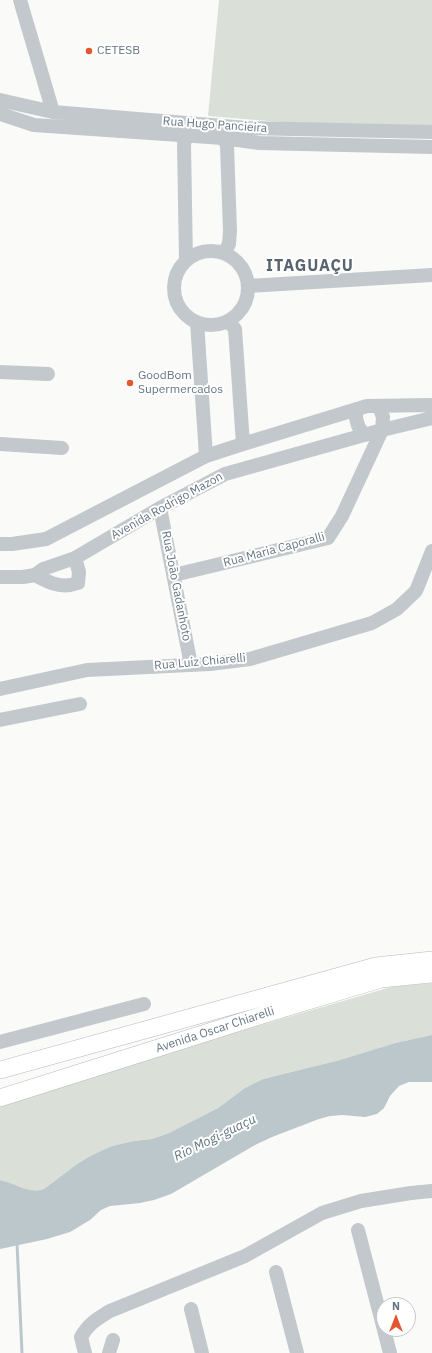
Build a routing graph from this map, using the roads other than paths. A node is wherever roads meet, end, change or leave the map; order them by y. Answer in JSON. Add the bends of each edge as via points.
{"nodes":[{"id":1,"x":20,"y":0,"type":"edge"},
{"id":2,"x":0,"y":100,"type":"edge"},
{"id":3,"x":53,"y":112,"type":"junction"},
{"id":4,"x":0,"y":114,"type":"edge"},
{"id":5,"x":432,"y":132,"type":"edge"},
{"id":6,"x":186,"y":136,"type":"junction"},
{"id":7,"x":224,"y":138,"type":"junction"},
{"id":8,"x":432,"y":146,"type":"edge"},
{"id":9,"x":224,"y":253,"type":"junction"},
{"id":10,"x":186,"y":261,"type":"junction"},
{"id":11,"x":432,"y":275,"type":"edge"},
{"id":12,"x":248,"y":286,"type":"junction"},
{"id":13,"x":228,"y":321,"type":"junction"},
{"id":14,"x":197,"y":322,"type":"junction"},
{"id":15,"x":0,"y":372,"type":"edge"},
{"id":16,"x":48,"y":374,"type":"dead end"},
{"id":17,"x":432,"y":405,"type":"edge"},
{"id":18,"x":379,"y":406,"type":"junction"},
{"id":19,"x":356,"y":409,"type":"junction"},
{"id":20,"x":432,"y":418,"type":"edge"},
{"id":21,"x":382,"y":430,"type":"junction"},
{"id":22,"x":364,"y":435,"type":"junction"},
{"id":23,"x":0,"y":444,"type":"edge"},
{"id":24,"x":243,"y":444,"type":"junction"},
{"id":25,"x":62,"y":448,"type":"dead end"},
{"id":26,"x":206,"y":456,"type":"junction"},
{"id":27,"x":160,"y":508,"type":"junction"},
{"id":28,"x":0,"y":544,"type":"edge"},
{"id":29,"x":432,"y":551,"type":"edge"},
{"id":30,"x":75,"y":558,"type":"junction"},
{"id":31,"x":35,"y":575,"type":"junction"},
{"id":32,"x":174,"y":575,"type":"junction"},
{"id":33,"x":0,"y":576,"type":"edge"},
{"id":34,"x":192,"y":665,"type":"junction"},
{"id":35,"x":0,"y":689,"type":"edge"},
{"id":36,"x":80,"y":704,"type":"dead end"},
{"id":37,"x":0,"y":720,"type":"edge"},
{"id":38,"x":432,"y":960,"type":"edge"},
{"id":39,"x":432,"y":974,"type":"edge"},
{"id":40,"x":144,"y":1004,"type":"dead end"},
{"id":41,"x":0,"y":1042,"type":"edge"},
{"id":42,"x":50,"y":1056,"type":"junction"},
{"id":43,"x":0,"y":1070,"type":"edge"},
{"id":44,"x":54,"y":1082,"type":"junction"},
{"id":45,"x":0,"y":1098,"type":"edge"},
{"id":46,"x":432,"y":1191,"type":"edge"},
{"id":47,"x":358,"y":1230,"type":"dead end"},
{"id":48,"x":276,"y":1272,"type":"dead end"},
{"id":49,"x":190,"y":1309,"type":"dead end"},
{"id":50,"x":113,"y":1340,"type":"dead end"},
{"id":51,"x":85,"y":1353,"type":"edge"},
{"id":52,"x":109,"y":1353,"type":"edge"},
{"id":53,"x":202,"y":1353,"type":"edge"},
{"id":54,"x":297,"y":1353,"type":"edge"},
{"id":55,"x":390,"y":1353,"type":"edge"}],
"edges":[{"from":1,"to":3,"type":"street"},
{"from":2,"to":3,"type":"street","name":"Rua Hugo Pancieira"},
{"from":3,"to":5,"type":"street","name":"Rua Hugo Pancieira","via":[[247,128]]},
{"from":4,"to":6,"type":"street","name":"Rua Hugo Pancieira","via":[[34,125]]},
{"from":6,"to":7,"type":"street","name":"Rua Hugo Pancieira"},
{"from":6,"to":10,"type":"street"},
{"from":7,"to":8,"type":"street","name":"Rua Hugo Pancieira","via":[[258,143]]},
{"from":7,"to":9,"type":"street","via":[[227,145],[230,231],[229,244]]},
{"from":9,"to":10,"type":"street","via":[[208,251],[196,254]]},
{"from":9,"to":12,"type":"street","via":[[240,264]]},
{"from":10,"to":14,"type":"street","via":[[178,270],[174,294],[187,316]]},
{"from":11,"to":12,"type":"street"},
{"from":12,"to":13,"type":"street","via":[[247,298],[241,309]]},
{"from":13,"to":14,"type":"street","via":[[210,325]]},
{"from":13,"to":24,"type":"street","via":[[235,329]]},
{"from":14,"to":26,"type":"street"},
{"from":15,"to":16,"type":"street"},
{"from":17,"to":18,"type":"street","name":"Avenida Rodrigo Mazon"},
{"from":18,"to":19,"type":"street","name":"Avenida Rodrigo Mazon"},
{"from":18,"to":21,"type":"street","via":[[383,417]]},
{"from":19,"to":22,"type":"street","via":[[357,424]]},
{"from":19,"to":24,"type":"street","name":"Avenida Rodrigo Mazon"},
{"from":20,"to":21,"type":"street","name":"Avenida Rodrigo Mazon"},
{"from":21,"to":22,"type":"street","name":"Avenida Rodrigo Mazon"},
{"from":21,"to":32,"type":"street","name":"Rua Maria Caporalli","via":[[342,516],[328,538]]},
{"from":22,"to":27,"type":"street","name":"Avenida Rodrigo Mazon","via":[[224,474]]},
{"from":23,"to":25,"type":"street"},
{"from":24,"to":26,"type":"street","name":"Avenida Rodrigo Mazon"},
{"from":26,"to":28,"type":"street","name":"Avenida Rodrigo Mazon","via":[[46,539]]},
{"from":27,"to":30,"type":"street","name":"Avenida Rodrigo Mazon"},
{"from":27,"to":32,"type":"street","name":"Rua João Gadanhoto"},
{"from":29,"to":34,"type":"street","name":"Rua Luiz Chiarelli","via":[[416,591],[397,609],[372,623],[250,658]]},
{"from":30,"to":31,"type":"street","name":"Avenida Rodrigo Mazon","via":[[43,569]]},
{"from":30,"to":31,"type":"street","via":[[79,572],[78,583],[58,586]]},
{"from":31,"to":33,"type":"street","name":"Avenida Rodrigo Mazon"},
{"from":32,"to":34,"type":"street","name":"Rua João Gadanhoto"},
{"from":34,"to":35,"type":"street","name":"Rua Luiz Chiarelli","via":[[87,670]]},
{"from":36,"to":37,"type":"street"},
{"from":38,"to":42,"type":"main road","name":"Avenida Oscar Chiarelli","via":[[376,966]]},
{"from":39,"to":44,"type":"main road","name":"Avenida Oscar Chiarelli","via":[[381,979]]},
{"from":40,"to":41,"type":"street"},
{"from":42,"to":43,"type":"main road","name":"Avenida Oscar Chiarelli"},
{"from":42,"to":44,"type":"main road","via":[[57,1063],[59,1070],[59,1077]]},
{"from":44,"to":45,"type":"main road","name":"Avenida Oscar Chiarelli"},
{"from":46,"to":51,"type":"street","via":[[361,1201],[322,1213],[245,1256],[110,1311],[93,1321],[85,1330],[81,1337]]},
{"from":47,"to":55,"type":"street"},
{"from":48,"to":54,"type":"street"},
{"from":49,"to":53,"type":"street"},
{"from":50,"to":52,"type":"street"}]}
